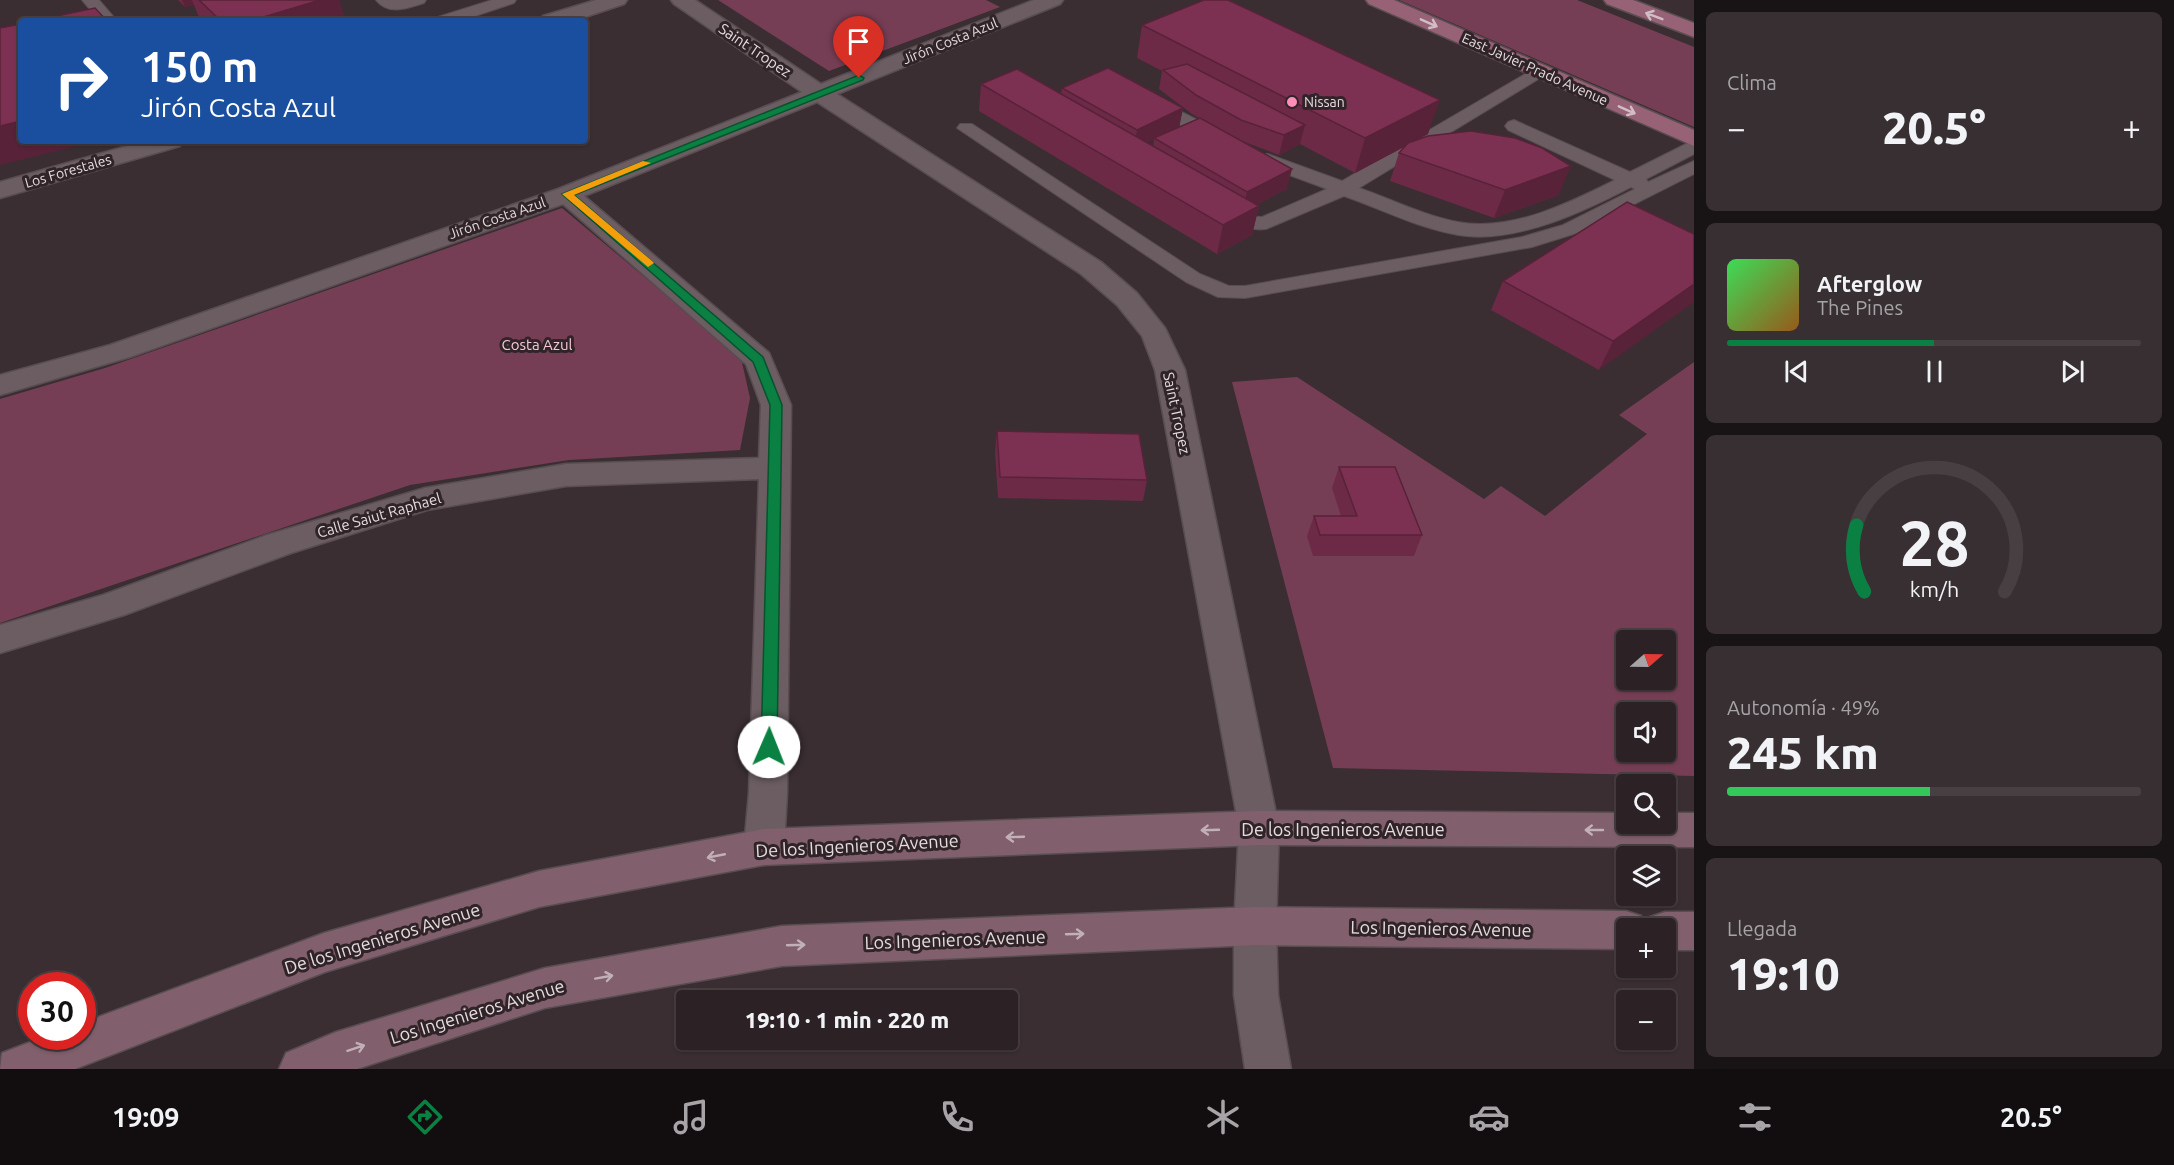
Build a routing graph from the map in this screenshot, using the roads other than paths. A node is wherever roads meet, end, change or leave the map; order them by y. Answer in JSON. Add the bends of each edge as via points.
{"nodes":[{"id":1,"x":90,"y":0,"type":"edge"},
{"id":2,"x":384,"y":0,"type":"edge"},
{"id":3,"x":418,"y":0,"type":"edge"},
{"id":4,"x":508,"y":0,"type":"edge"},
{"id":5,"x":617,"y":0,"type":"edge"},
{"id":6,"x":681,"y":0,"type":"edge"},
{"id":7,"x":1053,"y":0,"type":"edge"},
{"id":8,"x":1376,"y":0,"type":"edge"},
{"id":9,"x":1614,"y":0,"type":"edge"},
{"id":10,"x":478,"y":4,"type":"edge"},
{"id":11,"x":106,"y":18,"type":"edge"},
{"id":12,"x":450,"y":18,"type":"edge"},
{"id":13,"x":560,"y":18,"type":"edge"},
{"id":14,"x":1694,"y":32,"type":"edge"},
{"id":15,"x":1539,"y":71,"type":"junction"},
{"id":16,"x":1137,"y":93,"type":"edge"},
{"id":17,"x":820,"y":94,"type":"junction"},
{"id":18,"x":1514,"y":126,"type":"dead end"},
{"id":19,"x":966,"y":128,"type":"dead end"},
{"id":20,"x":1694,"y":139,"type":"edge"},
{"id":21,"x":161,"y":144,"type":"edge"},
{"id":22,"x":1694,"y":146,"type":"edge"},
{"id":23,"x":1694,"y":167,"type":"edge"},
{"id":24,"x":1630,"y":179,"type":"junction"},
{"id":25,"x":1343,"y":189,"type":"junction"},
{"id":26,"x":1651,"y":189,"type":"junction"},
{"id":27,"x":0,"y":190,"type":"edge"},
{"id":28,"x":567,"y":194,"type":"junction"},
{"id":29,"x":1205,"y":199,"type":"edge"},
{"id":30,"x":0,"y":385,"type":"edge"},
{"id":31,"x":775,"y":468,"type":"junction"},
{"id":32,"x":0,"y":639,"type":"edge"},
{"id":33,"x":1258,"y":828,"type":"junction"},
{"id":34,"x":1694,"y":830,"type":"edge"},
{"id":35,"x":764,"y":847,"type":"junction"},
{"id":36,"x":1255,"y":926,"type":"junction"},
{"id":37,"x":1616,"y":930,"type":"edge"},
{"id":38,"x":1676,"y":931,"type":"edge"},
{"id":39,"x":1694,"y":931,"type":"edge"},
{"id":40,"x":18,"y":1069,"type":"edge"},
{"id":41,"x":302,"y":1069,"type":"edge"},
{"id":42,"x":1268,"y":1069,"type":"edge"}],
"edges":[{"from":1,"to":11,"type":"lane"},
{"from":2,"to":3,"type":"lane","via":[[397,6]]},
{"from":4,"to":10,"type":"lane"},
{"from":5,"to":13,"type":"street"},
{"from":6,"to":17,"type":"street","name":"Saint Tropez"},
{"from":7,"to":17,"type":"street","name":"Jirón Costa Azul"},
{"from":8,"to":15,"type":"main road","name":"East Javier Prado Avenue","one_way":true},
{"from":14,"to":9,"type":"main road","one_way":true},
{"from":10,"to":12,"type":"lane"},
{"from":15,"to":20,"type":"main road","name":"East Javier Prado Avenue","one_way":true},
{"from":15,"to":25,"type":"lane"},
{"from":16,"to":25,"type":"lane","via":[[1240,149]]},
{"from":17,"to":28,"type":"street","name":"Jirón Costa Azul"},
{"from":17,"to":33,"type":"street","name":"Saint Tropez","via":[[1091,268],[1127,298],[1155,334],[1170,370]]},
{"from":18,"to":24,"type":"lane"},
{"from":19,"to":26,"type":"lane","via":[[1193,278],[1226,292],[1245,292],[1526,243],[1570,229]]},
{"from":21,"to":27,"type":"street","name":"Los Forestales"},
{"from":22,"to":24,"type":"lane"},
{"from":23,"to":26,"type":"lane"},
{"from":24,"to":25,"type":"lane","via":[[1556,213],[1516,225],[1469,230],[1442,225]]},
{"from":24,"to":26,"type":"lane"},
{"from":25,"to":29,"type":"lane","via":[[1256,225]]},
{"from":28,"to":30,"type":"street","name":"Jirón Costa Azul","via":[[120,351]]},
{"from":28,"to":31,"type":"street","via":[[759,360],[776,405]]},
{"from":31,"to":32,"type":"street","name":"Calle Saiut Raphael","via":[[566,475],[424,499],[279,544],[112,606]]},
{"from":31,"to":35,"type":"street"},
{"from":34,"to":33,"type":"street","name":"De los Ingenieros Avenue","one_way":true},
{"from":33,"to":35,"type":"street","name":"De los Ingenieros Avenue","one_way":true},
{"from":33,"to":36,"type":"street","name":"Saint Tropez"},
{"from":35,"to":40,"type":"street","name":"De los Ingenieros Avenue","one_way":true,"via":[[539,889],[324,953]]},
{"from":36,"to":37,"type":"street","name":"Los Ingenieros Avenue"},
{"from":41,"to":36,"type":"street","name":"Los Ingenieros Avenue","one_way":true,"via":[[336,1054],[545,988],[782,946]]},
{"from":36,"to":42,"type":"street","name":"Saint Tropez","via":[[1256,995]]},
{"from":38,"to":39,"type":"street"}]}
